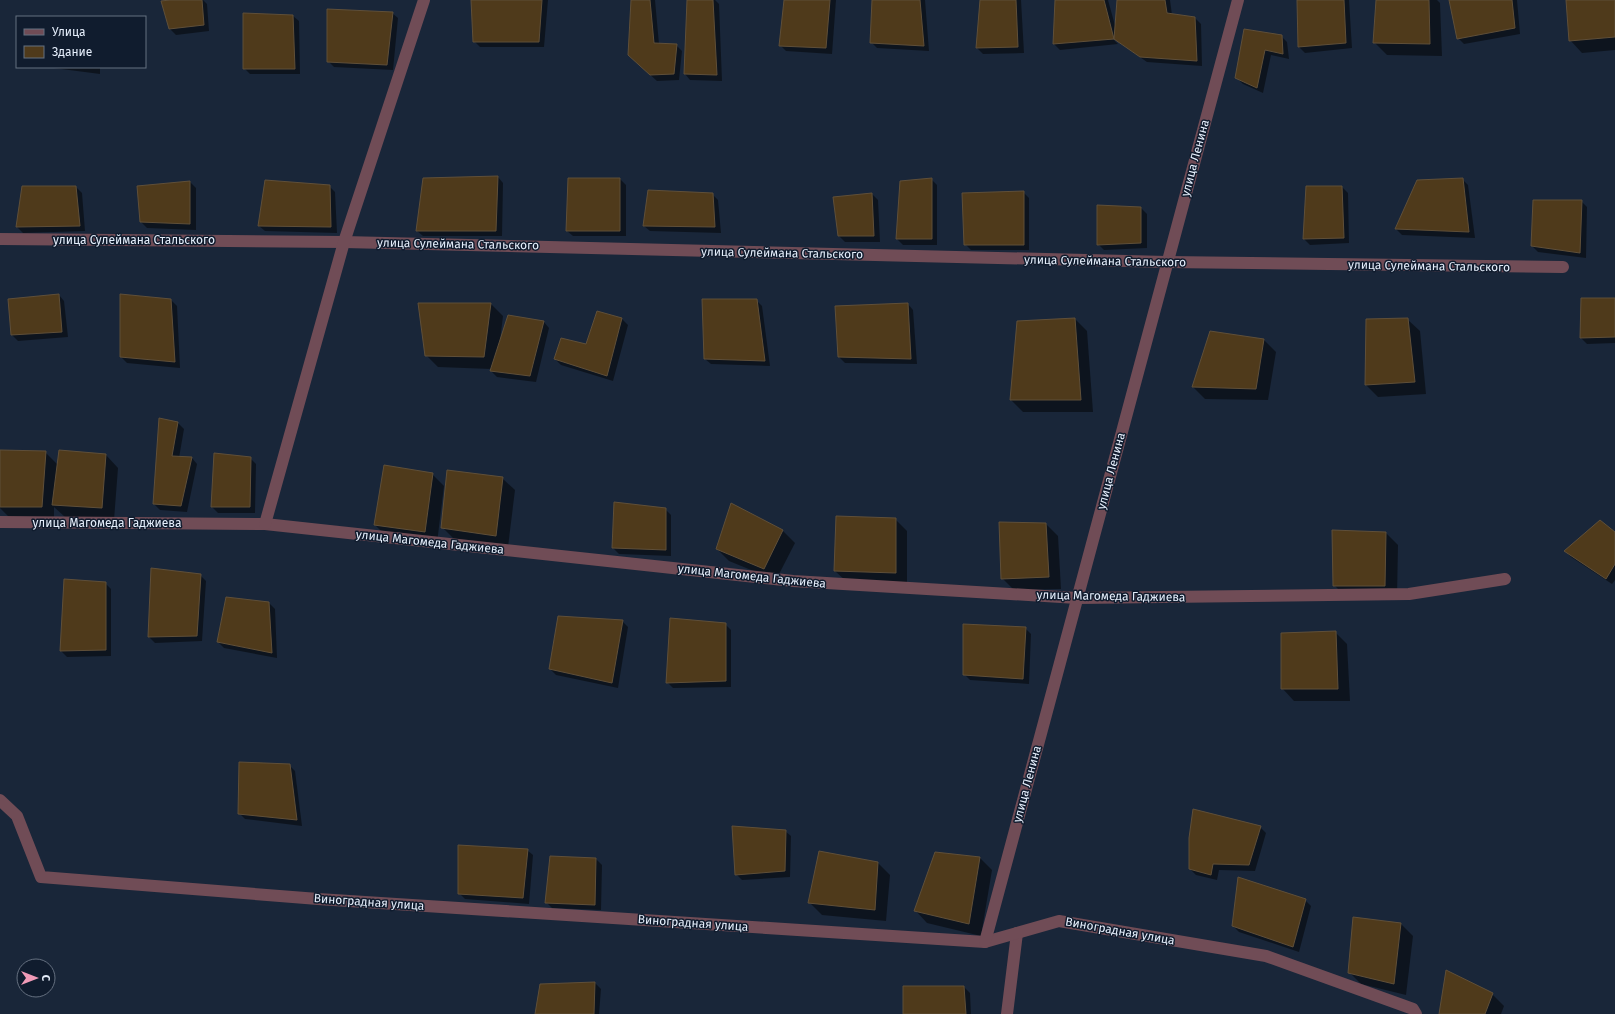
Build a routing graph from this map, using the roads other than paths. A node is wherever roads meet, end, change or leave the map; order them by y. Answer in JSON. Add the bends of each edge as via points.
{"nodes":[{"id":1,"x":424,"y":0,"type":"edge"},
{"id":2,"x":1238,"y":0,"type":"edge"},
{"id":3,"x":0,"y":240,"type":"edge"},
{"id":4,"x":344,"y":242,"type":"junction"},
{"id":5,"x":1167,"y":262,"type":"junction"},
{"id":6,"x":1563,"y":267,"type":"dead end"},
{"id":7,"x":0,"y":522,"type":"edge"},
{"id":8,"x":265,"y":524,"type":"junction"},
{"id":9,"x":1505,"y":579,"type":"dead end"},
{"id":10,"x":1077,"y":598,"type":"junction"},
{"id":11,"x":0,"y":800,"type":"edge"},
{"id":12,"x":1017,"y":933,"type":"junction"},
{"id":13,"x":985,"y":942,"type":"junction"},
{"id":14,"x":1007,"y":1014,"type":"edge"},
{"id":15,"x":1416,"y":1014,"type":"edge"}],
"edges":[{"from":1,"to":4,"type":"street"},
{"from":2,"to":5,"type":"street","name":"улица Ленина"},
{"from":3,"to":4,"type":"street","name":"улица Сулеймана Стальского"},
{"from":4,"to":5,"type":"street","name":"улица Сулеймана Стальского"},
{"from":4,"to":8,"type":"street"},
{"from":5,"to":6,"type":"street","name":"улица Сулеймана Стальского"},
{"from":5,"to":10,"type":"street","name":"улица Ленина"},
{"from":7,"to":8,"type":"street","name":"улица Магомеда Гаджиева"},
{"from":8,"to":10,"type":"street","name":"улица Магомеда Гаджиева","via":[[793,581]]},
{"from":9,"to":10,"type":"street","name":"улица Магомеда Гаджиева","via":[[1409,594]]},
{"from":10,"to":13,"type":"street","name":"улица Ленина"},
{"from":11,"to":13,"type":"street","name":"Виноградная улица","via":[[17,816],[41,877],[318,899]]},
{"from":12,"to":13,"type":"street","name":"Виноградная улица"},
{"from":12,"to":14,"type":"street"},
{"from":12,"to":15,"type":"street","name":"Виноградная улица","via":[[1059,921],[1266,956],[1413,1009]]}]}
